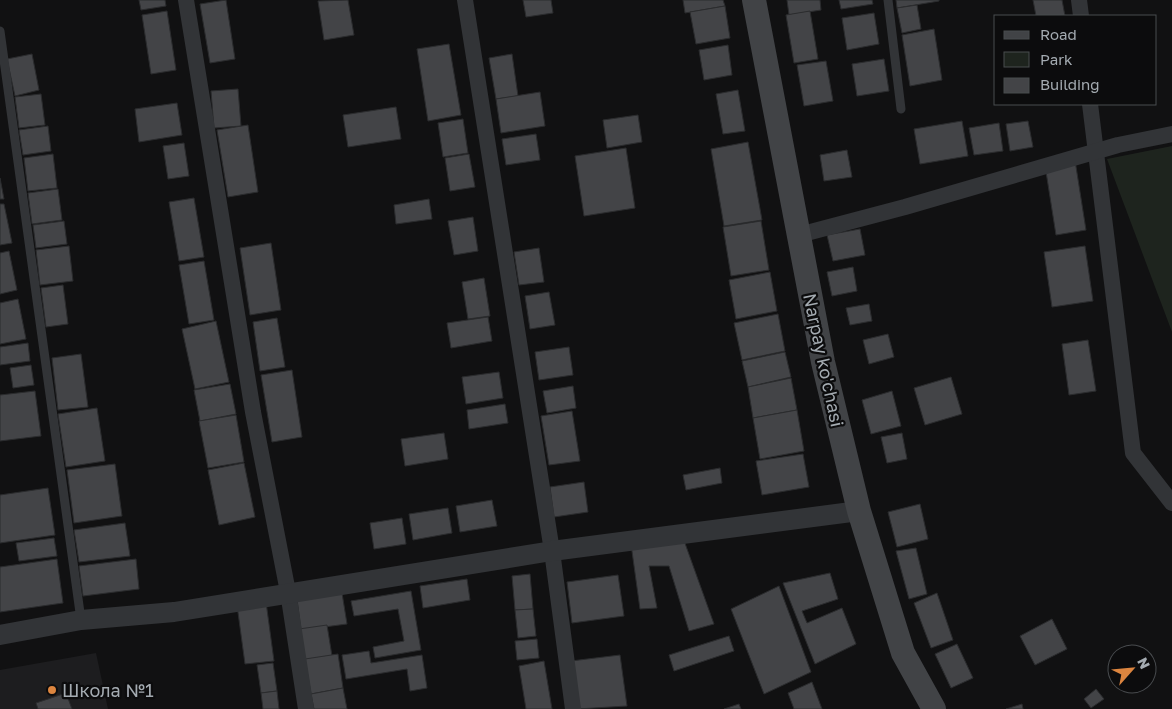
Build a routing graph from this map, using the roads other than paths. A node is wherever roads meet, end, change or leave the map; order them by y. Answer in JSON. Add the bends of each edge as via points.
{"nodes":[{"id":1,"x":186,"y":0,"type":"edge"},
{"id":2,"x":465,"y":0,"type":"edge"},
{"id":3,"x":754,"y":0,"type":"edge"},
{"id":4,"x":888,"y":0,"type":"edge"},
{"id":5,"x":1079,"y":0,"type":"edge"},
{"id":6,"x":1081,"y":15,"type":"edge"},
{"id":7,"x":0,"y":31,"type":"edge"},
{"id":8,"x":1090,"y":105,"type":"edge"},
{"id":9,"x":902,"y":109,"type":"dead end"},
{"id":10,"x":1172,"y":134,"type":"edge"},
{"id":11,"x":1095,"y":151,"type":"junction"},
{"id":12,"x":799,"y":235,"type":"junction"},
{"id":13,"x":1172,"y":503,"type":"edge"},
{"id":14,"x":859,"y":511,"type":"junction"},
{"id":15,"x":552,"y":552,"type":"junction"},
{"id":16,"x":288,"y":592,"type":"junction"},
{"id":17,"x":80,"y":620,"type":"junction"},
{"id":18,"x":0,"y":635,"type":"edge"},
{"id":19,"x":306,"y":709,"type":"edge"},
{"id":20,"x":574,"y":709,"type":"edge"},
{"id":21,"x":934,"y":709,"type":"edge"}],
"edges":[{"from":1,"to":16,"type":"street","via":[[253,412]]},
{"from":2,"to":15,"type":"street"},
{"from":3,"to":12,"type":"main road","name":"Narpay ko'chasi"},
{"from":4,"to":9,"type":"lane"},
{"from":5,"to":6,"type":"street"},
{"from":7,"to":17,"type":"lane"},
{"from":8,"to":11,"type":"street"},
{"from":10,"to":11,"type":"street"},
{"from":11,"to":12,"type":"street"},
{"from":11,"to":13,"type":"street","via":[[1133,453]]},
{"from":12,"to":14,"type":"main road","name":"Narpay ko'chasi","via":[[823,362]]},
{"from":14,"to":15,"type":"street"},
{"from":14,"to":21,"type":"main road","name":"Narpay ko'chasi","via":[[904,652]]},
{"from":15,"to":16,"type":"street"},
{"from":15,"to":20,"type":"street"},
{"from":16,"to":17,"type":"street","via":[[174,612]]},
{"from":16,"to":19,"type":"street"},
{"from":17,"to":18,"type":"street"}]}
